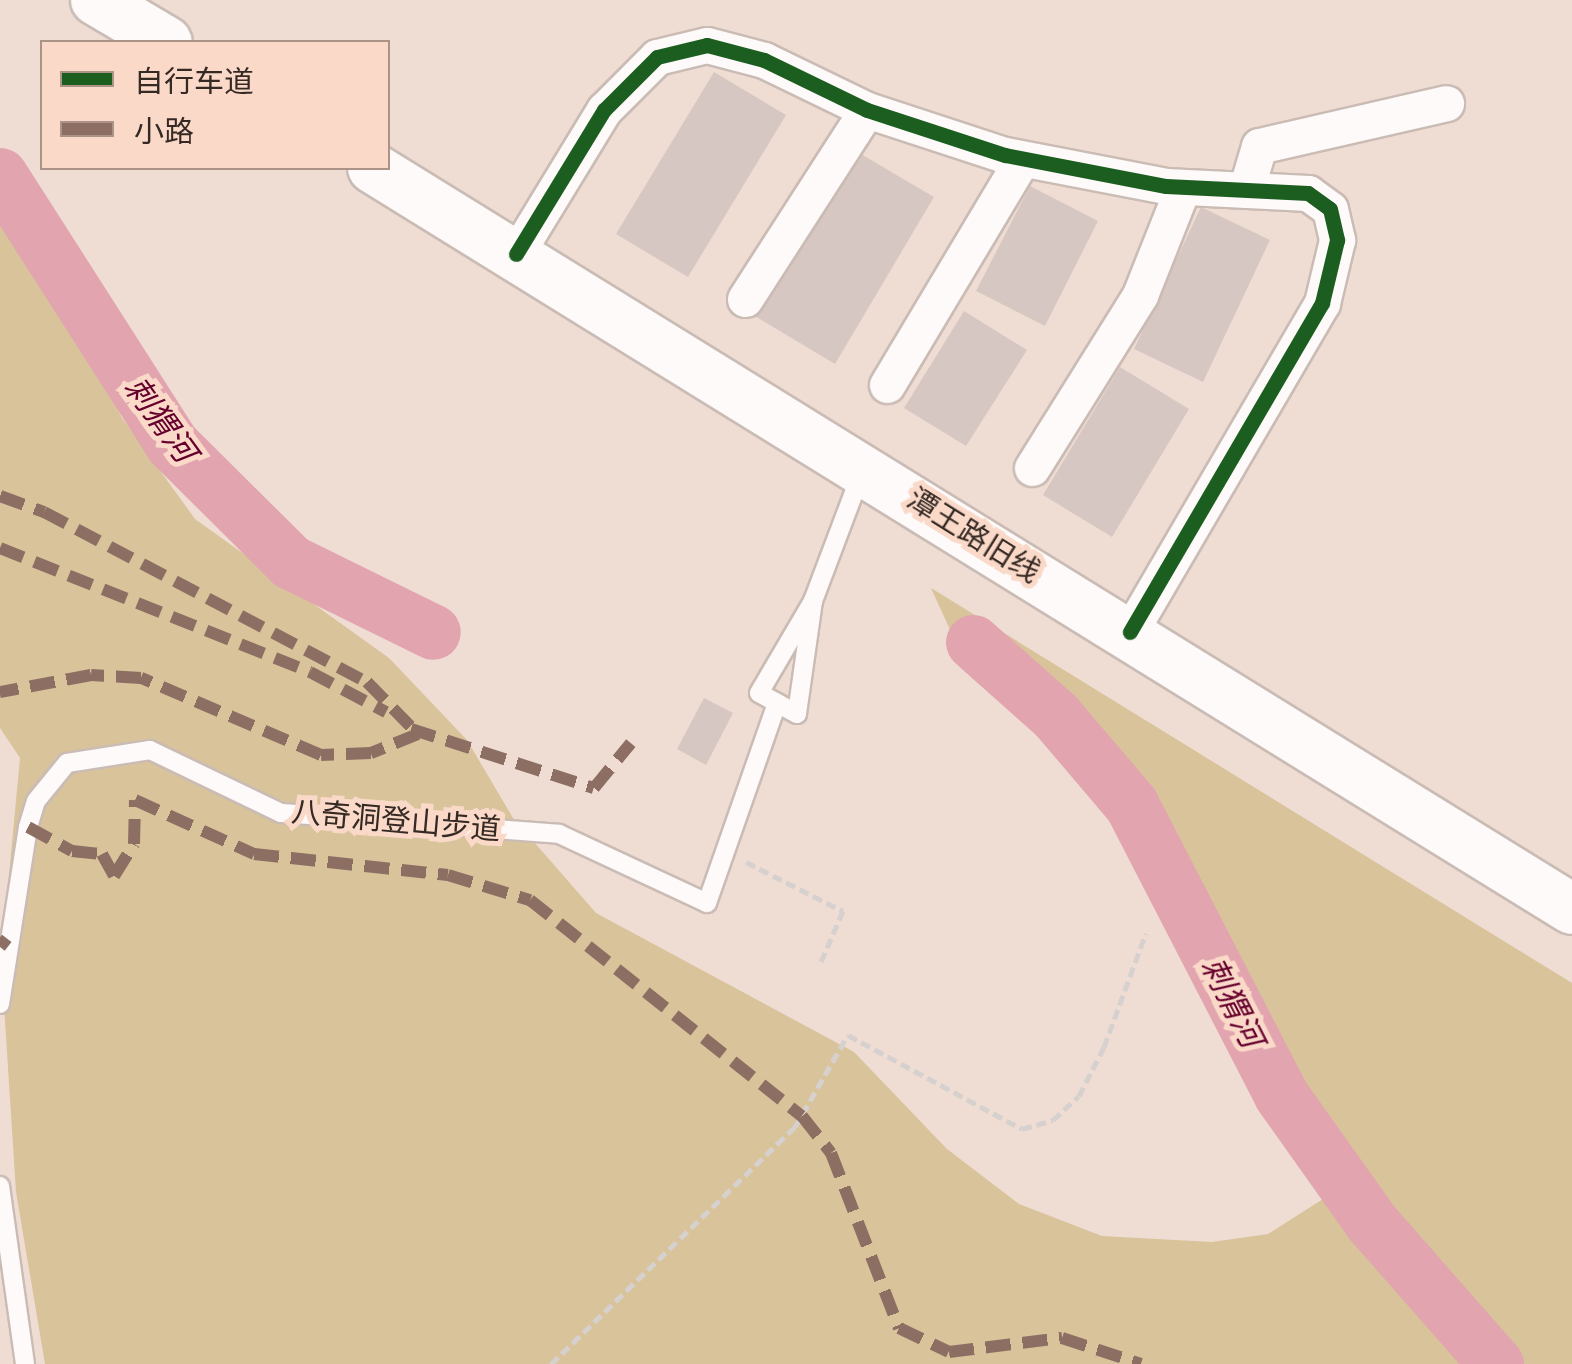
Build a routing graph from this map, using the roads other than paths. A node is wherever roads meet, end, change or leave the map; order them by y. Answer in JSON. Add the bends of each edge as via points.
{"nodes":[{"id":1,"x":96,"y":0,"type":"edge"},
{"id":2,"x":163,"y":40,"type":"edge"},
{"id":3,"x":1446,"y":103,"type":"dead end"},
{"id":4,"x":866,"y":110,"type":"junction"},
{"id":5,"x":1022,"y":159,"type":"junction"},
{"id":6,"x":376,"y":170,"type":"edge"},
{"id":7,"x":1184,"y":187,"type":"junction"},
{"id":8,"x":1246,"y":190,"type":"junction"},
{"id":9,"x":516,"y":254,"type":"junction"},
{"id":10,"x":744,"y":300,"type":"dead end"},
{"id":11,"x":887,"y":385,"type":"dead end"},
{"id":12,"x":864,"y":466,"type":"junction"},
{"id":13,"x":1032,"y":468,"type":"dead end"},
{"id":14,"x":813,"y":601,"type":"junction"},
{"id":15,"x":1130,"y":632,"type":"junction"},
{"id":16,"x":777,"y":703,"type":"junction"},
{"id":17,"x":1572,"y":909,"type":"edge"},
{"id":18,"x":0,"y":1004,"type":"edge"},
{"id":19,"x":0,"y":1186,"type":"edge"},
{"id":20,"x":25,"y":1364,"type":"edge"}],
"edges":[{"from":1,"to":2,"type":"main road"},
{"from":3,"to":8,"type":"street","via":[[1260,146]]},
{"from":4,"to":5,"type":"street"},
{"from":4,"to":9,"type":"street","via":[[707,45],[657,57],[604,110]]},
{"from":4,"to":10,"type":"street"},
{"from":5,"to":7,"type":"street"},
{"from":5,"to":11,"type":"street"},
{"from":6,"to":9,"type":"main road","name":"潭王路旧线"},
{"from":7,"to":8,"type":"street"},
{"from":7,"to":13,"type":"street","via":[[1140,295]]},
{"from":8,"to":15,"type":"street","via":[[1308,194],[1330,209],[1337,240],[1322,303]]},
{"from":9,"to":12,"type":"main road","name":"潭王路旧线"},
{"from":12,"to":14,"type":"lane"},
{"from":12,"to":15,"type":"main road","name":"潭王路旧线"},
{"from":14,"to":16,"type":"lane","via":[[759,693]]},
{"from":14,"to":16,"type":"lane","via":[[798,714]]},
{"from":15,"to":17,"type":"main road","name":"潭王路旧线"},
{"from":16,"to":18,"type":"lane","name":"八奇洞登山步道","via":[[707,903],[559,834],[281,812],[150,750],[67,763],[36,801],[28,827]]},
{"from":19,"to":20,"type":"lane"}]}
